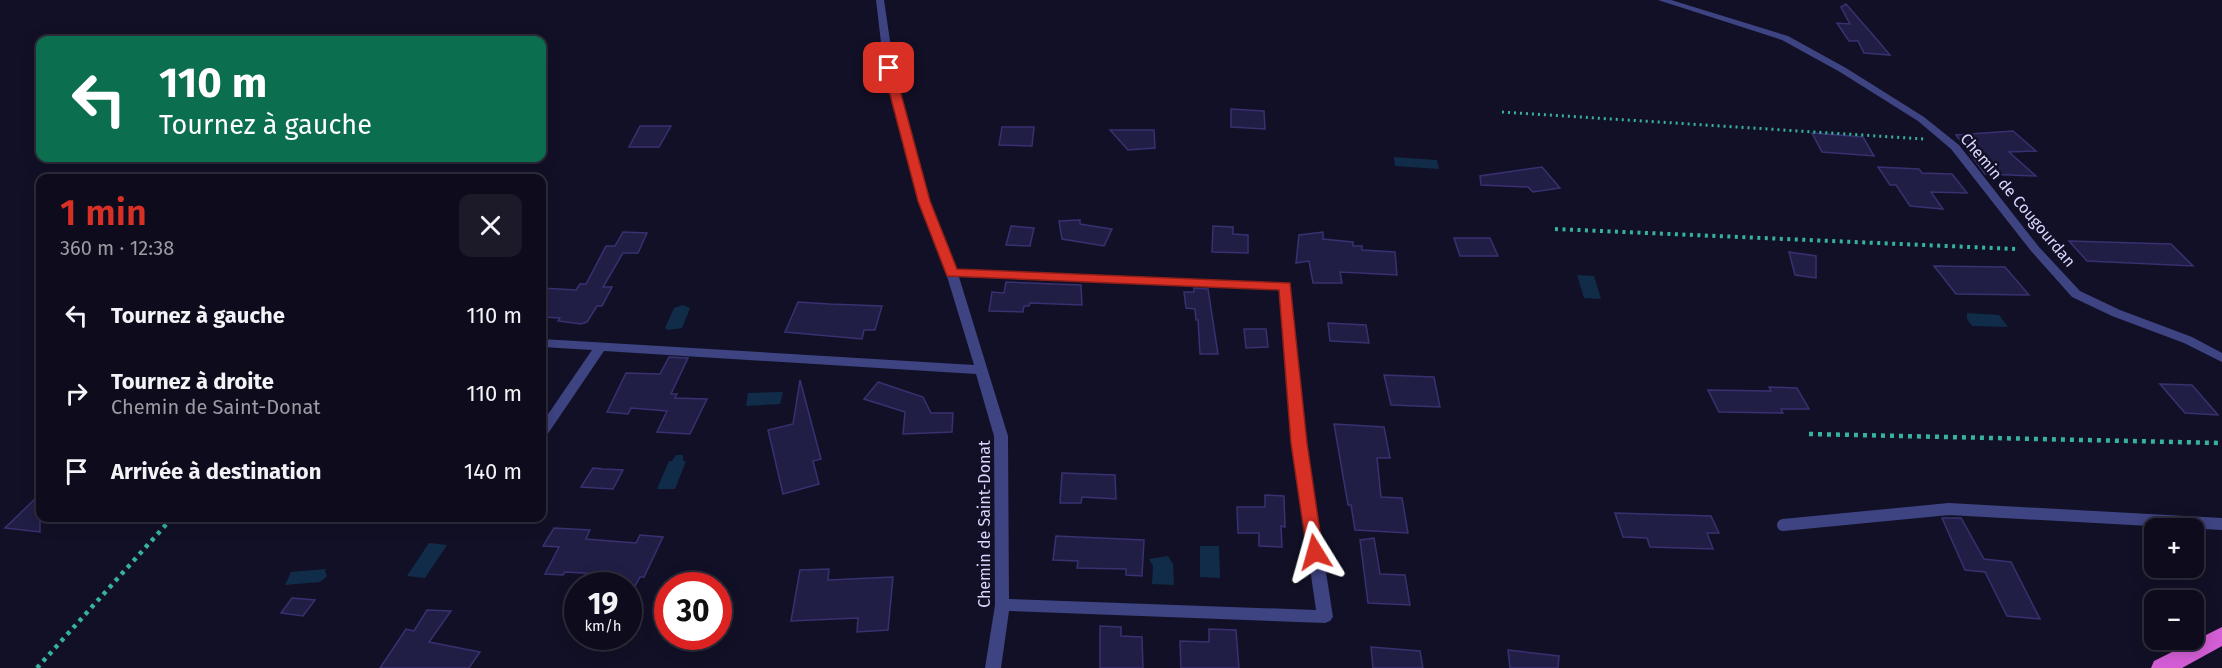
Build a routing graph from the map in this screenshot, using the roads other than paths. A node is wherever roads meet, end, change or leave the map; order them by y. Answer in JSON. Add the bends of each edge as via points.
{"nodes":[{"id":1,"x":880,"y":0,"type":"edge"},
{"id":2,"x":1662,"y":0,"type":"edge"},
{"id":3,"x":952,"y":273,"type":"junction"},
{"id":4,"x":546,"y":343,"type":"edge"},
{"id":5,"x":600,"y":348,"type":"junction"},
{"id":6,"x":2222,"y":358,"type":"edge"},
{"id":7,"x":982,"y":370,"type":"junction"},
{"id":8,"x":546,"y":426,"type":"edge"},
{"id":9,"x":2222,"y":524,"type":"edge"},
{"id":10,"x":1783,"y":525,"type":"dead end"},
{"id":11,"x":1002,"y":605,"type":"junction"},
{"id":12,"x":2222,"y":636,"type":"edge"},
{"id":13,"x":993,"y":668,"type":"edge"},
{"id":14,"x":2162,"y":668,"type":"edge"}],
"edges":[{"from":1,"to":3,"type":"street","name":"Chemin de Saint-Donat","via":[[889,68],[924,201]]},
{"from":2,"to":6,"type":"street","name":"Chemin de Cougourdan","via":[[1785,38],[1921,118],[1955,147],[2035,249],[2076,294]]},
{"from":3,"to":7,"type":"street","name":"Chemin de Saint-Donat"},
{"from":3,"to":11,"type":"street","via":[[1285,286],[1299,443],[1325,617]]},
{"from":4,"to":5,"type":"street"},
{"from":5,"to":7,"type":"street"},
{"from":5,"to":8,"type":"street"},
{"from":7,"to":11,"type":"street","name":"Chemin de Saint-Donat","via":[[1001,436]]},
{"from":9,"to":10,"type":"lane","via":[[1949,510]]},
{"from":11,"to":13,"type":"street","name":"Chemin de Saint-Donat"},
{"from":12,"to":14,"type":"highway"}]}
